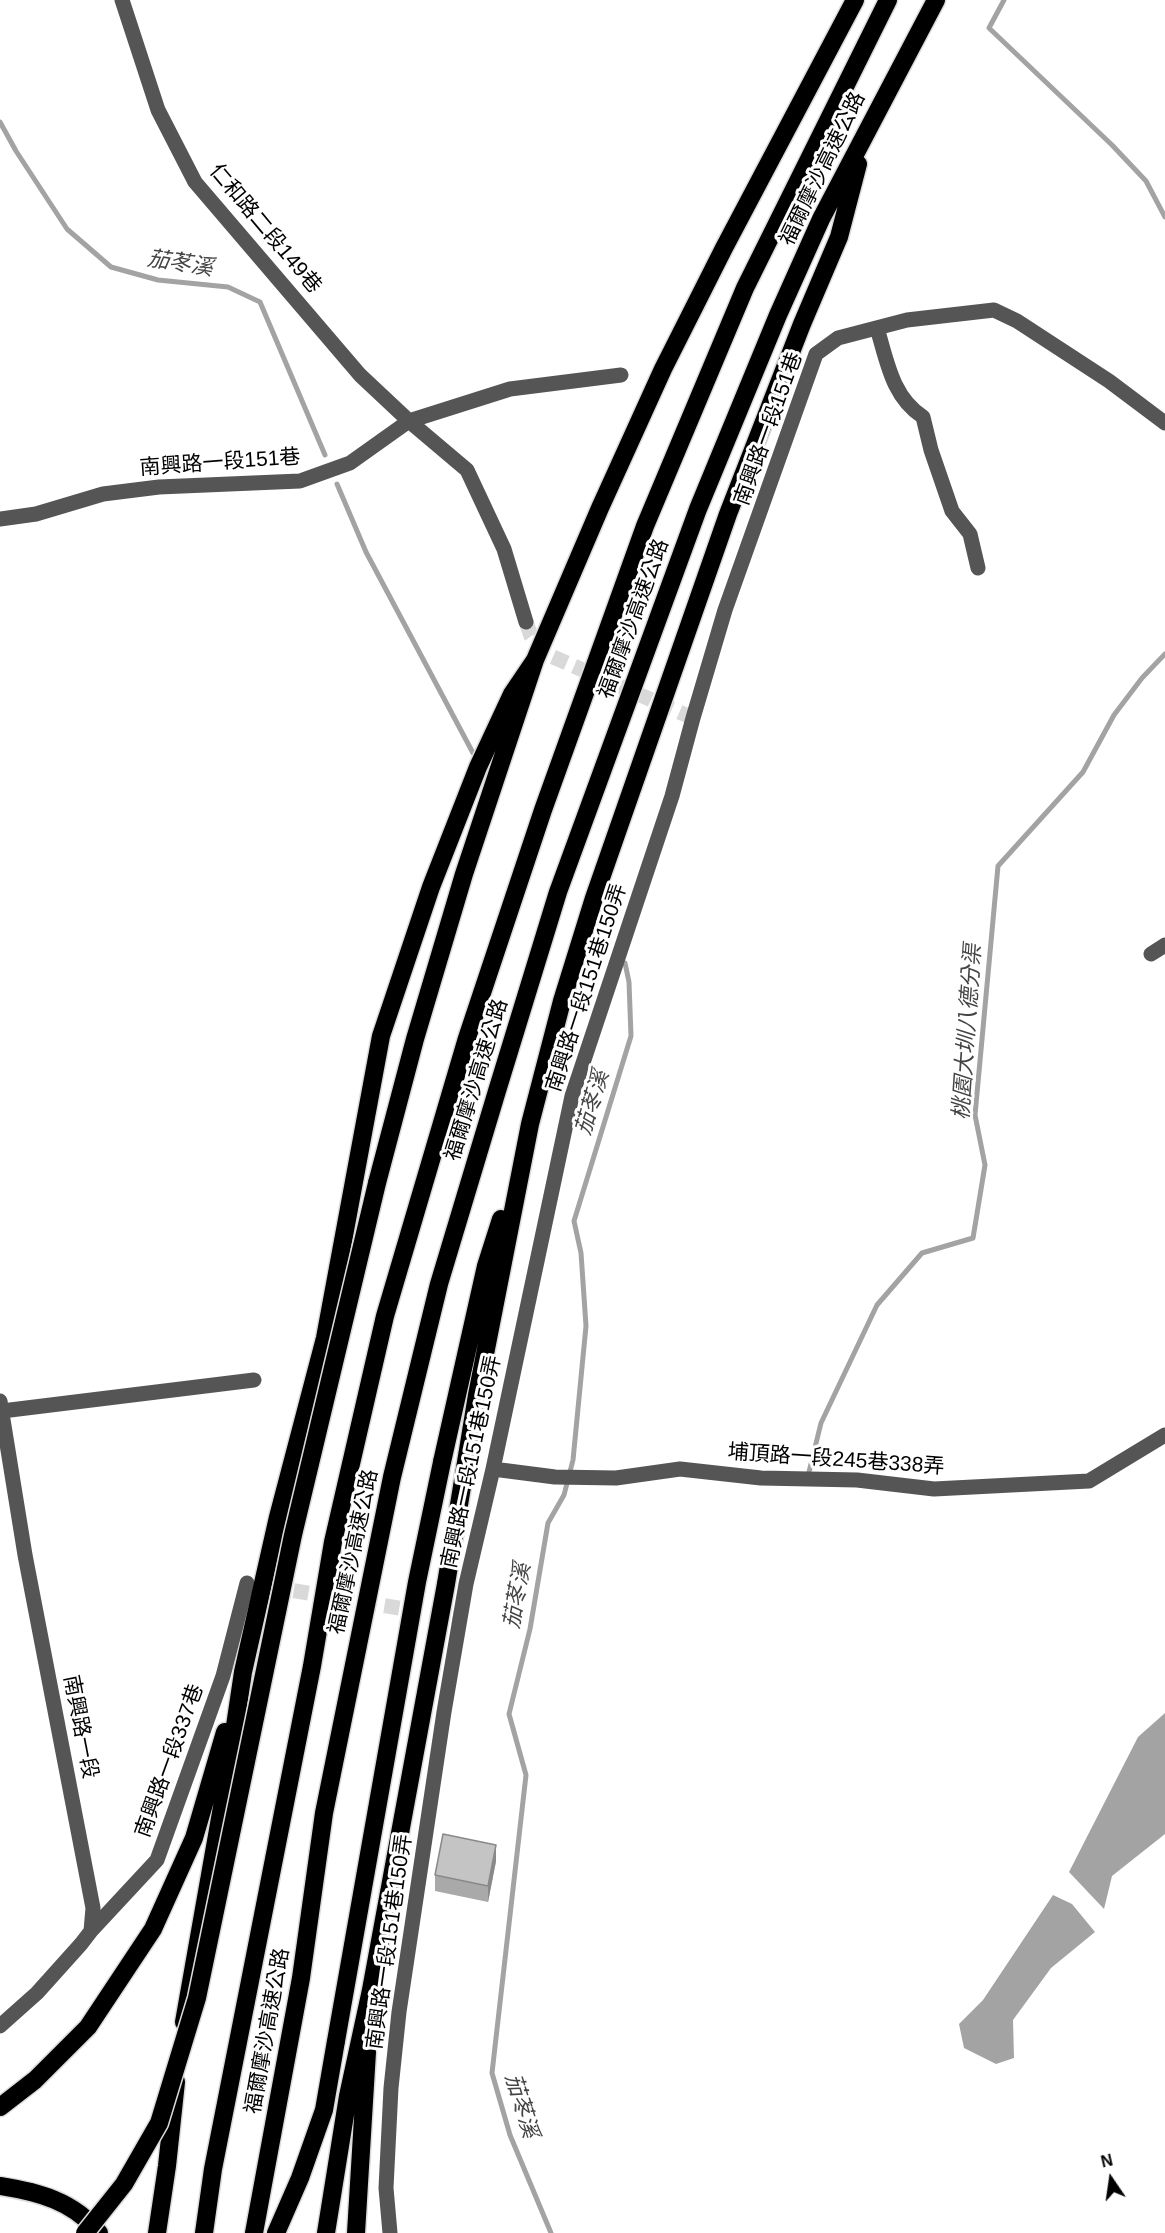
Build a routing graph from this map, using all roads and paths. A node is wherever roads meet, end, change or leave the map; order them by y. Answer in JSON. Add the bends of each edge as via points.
{"nodes":[{"id":1,"x":122,"y":0,"type":"edge"},
{"id":2,"x":855,"y":0,"type":"edge"},
{"id":3,"x":888,"y":0,"type":"edge"},
{"id":4,"x":936,"y":0,"type":"edge"},
{"id":5,"x":868,"y":127,"type":"junction"},
{"id":6,"x":877,"y":328,"type":"junction"},
{"id":7,"x":621,"y":375,"type":"dead end"},
{"id":8,"x":409,"y":421,"type":"junction"},
{"id":9,"x":1165,"y":423,"type":"edge"},
{"id":10,"x":0,"y":519,"type":"edge"},
{"id":11,"x":978,"y":568,"type":"dead end"},
{"id":12,"x":526,"y":622,"type":"tunnel mouth"},
{"id":13,"x":535,"y":660,"type":"junction"},
{"id":14,"x":693,"y":718,"type":"joint"},
{"id":15,"x":1165,"y":945,"type":"edge"},
{"id":16,"x":1151,"y":954,"type":"dead end"},
{"id":17,"x":530,"y":1124,"type":"junction"},
{"id":18,"x":254,"y":1380,"type":"dead end"},
{"id":19,"x":1,"y":1406,"type":"edge"},
{"id":20,"x":1165,"y":1435,"type":"edge"},
{"id":21,"x":493,"y":1469,"type":"junction"},
{"id":22,"x":247,"y":1583,"type":"dead end"},
{"id":23,"x":243,"y":1672,"type":"junction"},
{"id":24,"x":91,"y":1931,"type":"junction"},
{"id":25,"x":371,"y":1990,"type":"junction"},
{"id":26,"x":0,"y":2026,"type":"edge"},
{"id":27,"x":0,"y":2107,"type":"edge"},
{"id":28,"x":0,"y":2186,"type":"edge"},
{"id":29,"x":85,"y":2233,"type":"edge"},
{"id":30,"x":99,"y":2233,"type":"edge"},
{"id":31,"x":157,"y":2233,"type":"edge"},
{"id":32,"x":204,"y":2233,"type":"edge"},
{"id":33,"x":254,"y":2233,"type":"edge"},
{"id":34,"x":276,"y":2233,"type":"edge"},
{"id":35,"x":326,"y":2233,"type":"edge"},
{"id":36,"x":356,"y":2233,"type":"edge"},
{"id":37,"x":390,"y":2233,"type":"edge"}],
"edges":[{"from":1,"to":8,"type":"street","name":"仁和路二段149巷","via":[[158,110],[195,182],[360,375]]},
{"from":2,"to":13,"type":"highway","via":[[663,369]]},
{"from":3,"to":32,"type":"highway","name":"福爾摩沙高速公路","via":[[745,288],[645,526],[466,1038],[385,1316],[333,1542]]},
{"from":4,"to":5,"type":"highway","name":"福爾摩沙高速公路"},
{"from":5,"to":17,"type":"highway","via":[[839,237],[728,514],[594,898]]},
{"from":5,"to":33,"type":"highway","name":"福爾摩沙高速公路","via":[[778,315],[698,509],[558,892],[443,1273],[392,1477],[326,1801],[301,1978]]},
{"from":6,"to":9,"type":"street","name":"南興路一段151巷","via":[[907,320],[994,310],[1081,363]]},
{"from":6,"to":11,"type":"street","via":[[894,386],[909,408],[923,417],[952,511],[970,534]]},
{"from":6,"to":14,"type":"street","name":"南興路一段151巷","via":[[838,338],[816,354],[725,610]]},
{"from":7,"to":8,"type":"street","name":"南興路一段151巷","via":[[510,389]]},
{"from":8,"to":10,"type":"street","name":"南興路一段151巷","via":[[350,463],[300,482],[159,487],[103,494],[36,514]]},
{"from":8,"to":12,"type":"street","via":[[467,470],[504,549]]},
{"from":13,"to":23,"type":"highway","via":[[512,694],[478,767],[431,887],[381,1036],[325,1338]]},
{"from":13,"to":29,"type":"highway","bridge":true,"via":[[464,874],[377,1183],[293,1535],[197,1998],[159,2123],[124,2184]]},
{"from":14,"to":21,"type":"street","name":"南興路一段151巷150弄","via":[[672,796],[572,1096]]},
{"from":15,"to":16,"type":"street"},
{"from":17,"to":25,"type":"highway","bridge":true,"via":[[477,1395]]},
{"from":17,"to":34,"type":"highway","bridge":true,"via":[[486,1266],[442,1462],[417,1582],[324,2110]]},
{"from":18,"to":19,"type":"street"},
{"from":19,"to":24,"type":"street","name":"南興路一段","via":[[25,1555],[93,1908]]},
{"from":20,"to":21,"type":"street","name":"埔頂路一段245巷338弄","via":[[1089,1481],[934,1489],[680,1469],[588,1478]]},
{"from":21,"to":37,"type":"street","name":"南興路一段151巷150弄","via":[[460,1618],[399,2012],[386,2188]]},
{"from":22,"to":24,"type":"street","name":"南興路一段337巷","via":[[223,1676],[157,1860]]},
{"from":23,"to":27,"type":"highway","via":[[194,1838],[153,1929],[88,2027],[35,2080]]},
{"from":23,"to":31,"type":"highway","via":[[179,2050]]},
{"from":24,"to":26,"type":"street","via":[[37,1993]]},
{"from":25,"to":35,"type":"highway","via":[[348,2096]]},
{"from":25,"to":36,"type":"highway"},
{"from":28,"to":30,"type":"highway","via":[[34,2192],[68,2205]]}]}
